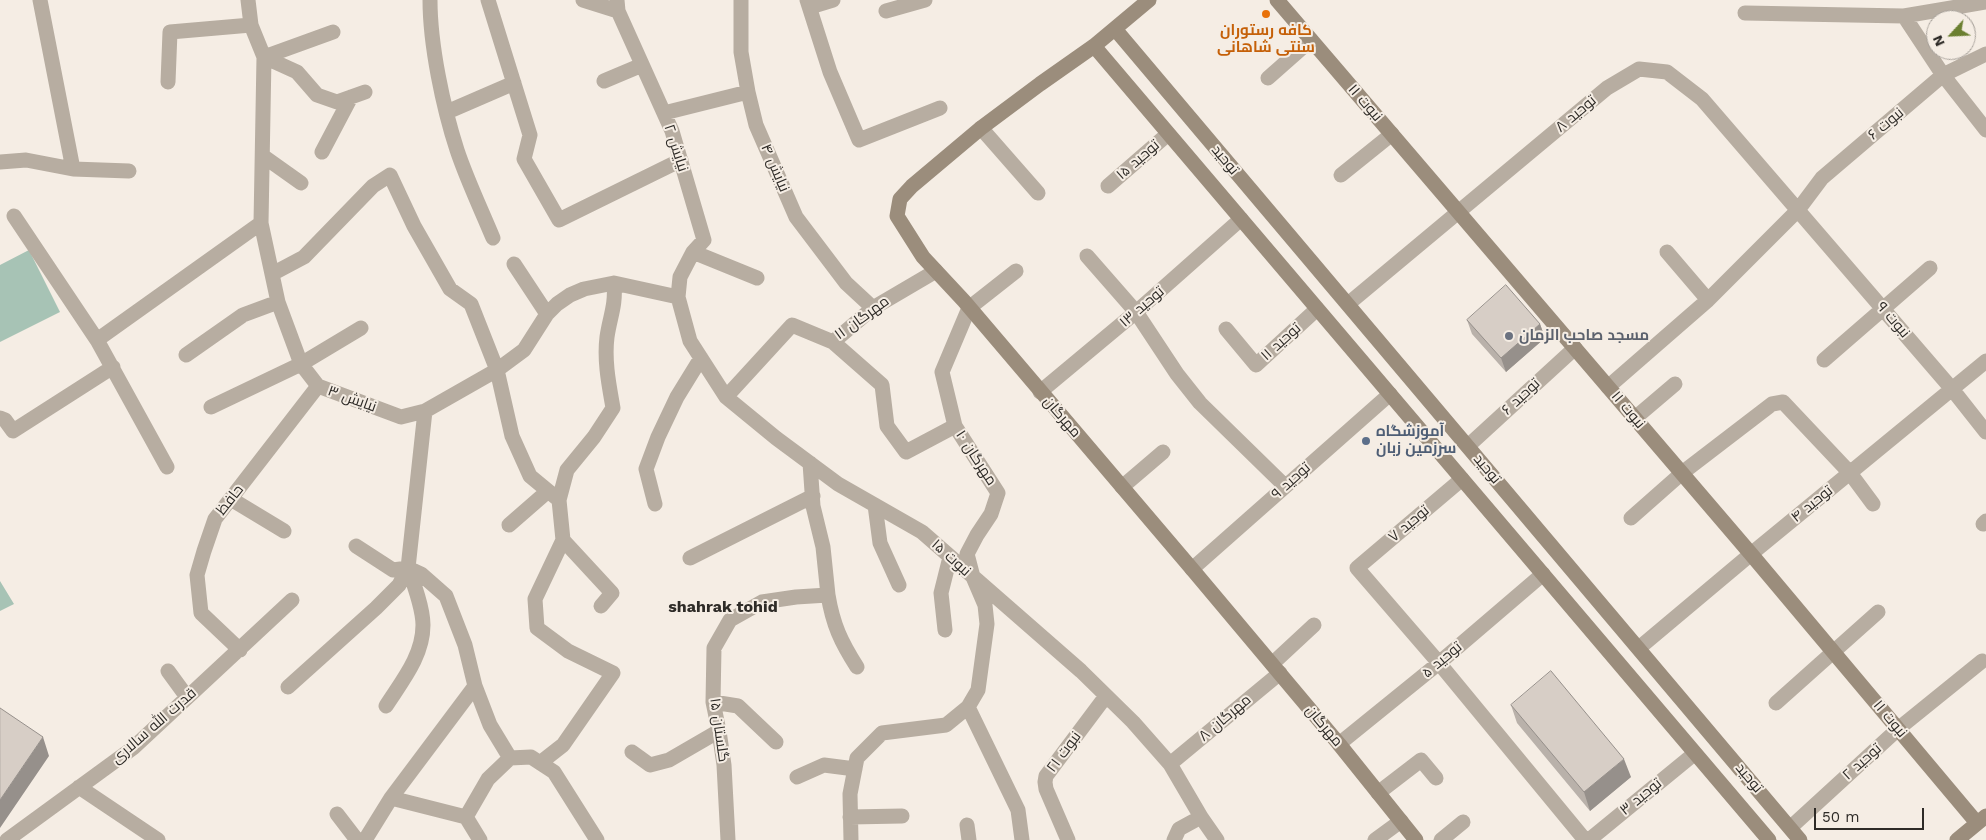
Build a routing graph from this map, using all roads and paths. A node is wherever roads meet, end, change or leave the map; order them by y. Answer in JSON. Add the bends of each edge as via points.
{"nodes":[{"id":1,"x":40,"y":0,"type":"edge"},
{"id":2,"x":248,"y":0,"type":"edge"},
{"id":3,"x":430,"y":0,"type":"edge"},
{"id":4,"x":488,"y":0,"type":"edge"},
{"id":5,"x":583,"y":0,"type":"edge"},
{"id":6,"x":741,"y":0,"type":"edge"},
{"id":7,"x":833,"y":0,"type":"edge"},
{"id":8,"x":925,"y":0,"type":"edge"},
{"id":9,"x":1149,"y":0,"type":"edge"},
{"id":10,"x":1277,"y":0,"type":"edge"},
{"id":11,"x":1986,"y":2,"type":"edge"},
{"id":12,"x":809,"y":4,"type":"edge"},
{"id":13,"x":617,"y":5,"type":"edge"},
{"id":14,"x":886,"y":11,"type":"dead end"},
{"id":15,"x":1745,"y":13,"type":"dead end"},
{"id":16,"x":1904,"y":16,"type":"junction"},
{"id":17,"x":251,"y":25,"type":"junction"},
{"id":18,"x":1115,"y":29,"type":"junction"},
{"id":19,"x":333,"y":32,"type":"dead end"},
{"id":20,"x":1311,"y":40,"type":"junction"},
{"id":21,"x":1094,"y":46,"type":"junction"},
{"id":22,"x":1986,"y":54,"type":"edge"},
{"id":23,"x":264,"y":57,"type":"junction"},
{"id":24,"x":642,"y":65,"type":"junction"},
{"id":25,"x":1943,"y":76,"type":"junction"},
{"id":26,"x":1268,"y":78,"type":"dead end"},
{"id":27,"x":604,"y":81,"type":"dead end"},
{"id":28,"x":168,"y":82,"type":"dead end"},
{"id":29,"x":514,"y":83,"type":"junction"},
{"id":30,"x":748,"y":92,"type":"junction"},
{"id":31,"x":940,"y":108,"type":"dead end"},
{"id":32,"x":447,"y":112,"type":"junction"},
{"id":33,"x":664,"y":113,"type":"junction"},
{"id":34,"x":981,"y":128,"type":"junction"},
{"id":35,"x":1986,"y":130,"type":"edge"},
{"id":36,"x":1168,"y":134,"type":"junction"},
{"id":37,"x":1392,"y":134,"type":"junction"},
{"id":38,"x":322,"y":152,"type":"dead end"},
{"id":39,"x":263,"y":156,"type":"junction"},
{"id":40,"x":681,"y":160,"type":"junction"},
{"id":41,"x":0,"y":162,"type":"edge"},
{"id":42,"x":73,"y":169,"type":"junction"},
{"id":43,"x":129,"y":171,"type":"dead end"},
{"id":44,"x":1341,"y":175,"type":"dead end"},
{"id":45,"x":301,"y":182,"type":"dead end"},
{"id":46,"x":1108,"y":186,"type":"dead end"},
{"id":47,"x":1038,"y":192,"type":"dead end"},
{"id":48,"x":1798,"y":210,"type":"junction"},
{"id":49,"x":1458,"y":212,"type":"junction"},
{"id":50,"x":14,"y":216,"type":"dead end"},
{"id":51,"x":1241,"y":219,"type":"junction"},
{"id":52,"x":261,"y":223,"type":"junction"},
{"id":53,"x":493,"y":238,"type":"dead end"},
{"id":54,"x":693,"y":252,"type":"junction"},
{"id":55,"x":1667,"y":252,"type":"dead end"},
{"id":56,"x":1087,"y":256,"type":"dead end"},
{"id":57,"x":514,"y":264,"type":"dead end"},
{"id":58,"x":1930,"y":268,"type":"dead end"},
{"id":59,"x":936,"y":271,"type":"junction"},
{"id":60,"x":1016,"y":271,"type":"dead end"},
{"id":61,"x":272,"y":274,"type":"junction"},
{"id":62,"x":757,"y":278,"type":"dead end"},
{"id":63,"x":614,"y":283,"type":"junction"},
{"id":64,"x":678,"y":297,"type":"junction"},
{"id":65,"x":1708,"y":300,"type":"junction"},
{"id":66,"x":278,"y":302,"type":"junction"},
{"id":67,"x":1348,"y":304,"type":"junction"},
{"id":68,"x":873,"y":308,"type":"junction"},
{"id":69,"x":969,"y":308,"type":"junction"},
{"id":70,"x":1882,"y":308,"type":"junction"},
{"id":71,"x":1317,"y":309,"type":"junction"},
{"id":72,"x":1136,"y":312,"type":"junction"},
{"id":73,"x":547,"y":314,"type":"junction"},
{"id":74,"x":361,"y":328,"type":"dead end"},
{"id":75,"x":1226,"y":329,"type":"dead end"},
{"id":76,"x":97,"y":340,"type":"junction"},
{"id":77,"x":834,"y":342,"type":"junction"},
{"id":78,"x":1575,"y":348,"type":"junction"},
{"id":79,"x":186,"y":356,"type":"dead end"},
{"id":80,"x":701,"y":358,"type":"junction"},
{"id":81,"x":1824,"y":360,"type":"dead end"},
{"id":82,"x":1986,"y":361,"type":"edge"},
{"id":83,"x":301,"y":364,"type":"junction"},
{"id":84,"x":113,"y":367,"type":"junction"},
{"id":85,"x":497,"y":370,"type":"junction"},
{"id":86,"x":1675,"y":384,"type":"dead end"},
{"id":87,"x":318,"y":386,"type":"junction"},
{"id":88,"x":1608,"y":387,"type":"junction"},
{"id":89,"x":1952,"y":389,"type":"junction"},
{"id":90,"x":1040,"y":392,"type":"junction"},
{"id":91,"x":1390,"y":394,"type":"junction"},
{"id":92,"x":726,"y":397,"type":"junction"},
{"id":93,"x":210,"y":406,"type":"dead end"},
{"id":94,"x":425,"y":411,"type":"junction"},
{"id":95,"x":0,"y":418,"type":"edge"},
{"id":96,"x":1635,"y":418,"type":"junction"},
{"id":97,"x":955,"y":426,"type":"junction"},
{"id":98,"x":1986,"y":432,"type":"edge"},
{"id":99,"x":1468,"y":446,"type":"junction"},
{"id":100,"x":1163,"y":452,"type":"dead end"},
{"id":101,"x":810,"y":463,"type":"junction"},
{"id":102,"x":167,"y":467,"type":"dead end"},
{"id":103,"x":1682,"y":473,"type":"junction"},
{"id":104,"x":1850,"y":473,"type":"junction"},
{"id":105,"x":1462,"y":479,"type":"junction"},
{"id":106,"x":1285,"y":486,"type":"junction"},
{"id":107,"x":1122,"y":487,"type":"junction"},
{"id":108,"x":554,"y":495,"type":"junction"},
{"id":109,"x":813,"y":496,"type":"junction"},
{"id":110,"x":231,"y":499,"type":"junction"},
{"id":111,"x":655,"y":504,"type":"dead end"},
{"id":112,"x":1874,"y":504,"type":"dead end"},
{"id":113,"x":875,"y":505,"type":"junction"},
{"id":114,"x":1632,"y":518,"type":"dead end"},
{"id":115,"x":509,"y":525,"type":"dead end"},
{"id":116,"x":284,"y":531,"type":"dead end"},
{"id":117,"x":563,"y":540,"type":"junction"},
{"id":118,"x":356,"y":546,"type":"dead end"},
{"id":119,"x":1751,"y":554,"type":"junction"},
{"id":120,"x":950,"y":557,"type":"junction"},
{"id":121,"x":690,"y":558,"type":"dead end"},
{"id":122,"x":408,"y":568,"type":"junction"},
{"id":123,"x":1192,"y":569,"type":"junction"},
{"id":124,"x":1543,"y":574,"type":"junction"},
{"id":125,"x":973,"y":577,"type":"junction"},
{"id":126,"x":1581,"y":582,"type":"junction"},
{"id":127,"x":899,"y":585,"type":"dead end"},
{"id":128,"x":828,"y":595,"type":"junction"},
{"id":129,"x":1562,"y":597,"type":"junction"},
{"id":130,"x":292,"y":600,"type":"dead end"},
{"id":131,"x":601,"y":606,"type":"dead end"},
{"id":132,"x":1878,"y":612,"type":"dead end"},
{"id":133,"x":1314,"y":625,"type":"dead end"},
{"id":134,"x":945,"y":630,"type":"dead end"},
{"id":135,"x":1639,"y":648,"type":"junction"},
{"id":136,"x":240,"y":650,"type":"junction"},
{"id":137,"x":1833,"y":651,"type":"junction"},
{"id":138,"x":1982,"y":661,"type":"dead end"},
{"id":139,"x":1439,"y":663,"type":"junction"},
{"id":140,"x":857,"y":667,"type":"dead end"},
{"id":141,"x":1276,"y":668,"type":"junction"},
{"id":142,"x":168,"y":671,"type":"dead end"},
{"id":143,"x":475,"y":686,"type":"junction"},
{"id":144,"x":288,"y":687,"type":"dead end"},
{"id":145,"x":1106,"y":696,"type":"junction"},
{"id":146,"x":187,"y":697,"type":"junction"},
{"id":147,"x":713,"y":702,"type":"junction"},
{"id":148,"x":1776,"y":703,"type":"dead end"},
{"id":149,"x":386,"y":706,"type":"dead end"},
{"id":150,"x":968,"y":707,"type":"junction"},
{"id":151,"x":1898,"y":729,"type":"junction"},
{"id":152,"x":719,"y":731,"type":"junction"},
{"id":153,"x":776,"y":742,"type":"dead end"},
{"id":154,"x":1339,"y":744,"type":"junction"},
{"id":155,"x":632,"y":752,"type":"dead end"},
{"id":156,"x":1694,"y":754,"type":"junction"},
{"id":157,"x":510,"y":758,"type":"junction"},
{"id":158,"x":540,"y":763,"type":"junction"},
{"id":159,"x":1170,"y":764,"type":"junction"},
{"id":160,"x":855,"y":769,"type":"junction"},
{"id":161,"x":797,"y":777,"type":"dead end"},
{"id":162,"x":1436,"y":778,"type":"dead end"},
{"id":163,"x":79,"y":787,"type":"junction"},
{"id":164,"x":1378,"y":793,"type":"junction"},
{"id":165,"x":391,"y":798,"type":"junction"},
{"id":166,"x":338,"y":814,"type":"dead end"},
{"id":167,"x":902,"y":816,"type":"dead end"},
{"id":168,"x":466,"y":817,"type":"junction"},
{"id":169,"x":850,"y":817,"type":"junction"},
{"id":170,"x":1201,"y":817,"type":"junction"},
{"id":171,"x":1981,"y":819,"type":"edge"},
{"id":172,"x":1400,"y":821,"type":"junction"},
{"id":173,"x":1463,"y":822,"type":"dead end"},
{"id":174,"x":1791,"y":827,"type":"junction"},
{"id":175,"x":7,"y":840,"type":"edge"},
{"id":176,"x":158,"y":840,"type":"edge"},
{"id":177,"x":357,"y":840,"type":"edge"},
{"id":178,"x":365,"y":840,"type":"edge"},
{"id":179,"x":480,"y":840,"type":"edge"},
{"id":180,"x":597,"y":840,"type":"edge"},
{"id":181,"x":728,"y":840,"type":"edge"},
{"id":182,"x":851,"y":840,"type":"edge"},
{"id":183,"x":1022,"y":840,"type":"edge"},
{"id":184,"x":1068,"y":840,"type":"edge"},
{"id":185,"x":1174,"y":840,"type":"edge"},
{"id":186,"x":1218,"y":840,"type":"edge"},
{"id":187,"x":1375,"y":840,"type":"edge"},
{"id":188,"x":1416,"y":840,"type":"edge"},
{"id":189,"x":1441,"y":840,"type":"edge"},
{"id":190,"x":1584,"y":840,"type":"edge"},
{"id":191,"x":1589,"y":840,"type":"edge"},
{"id":192,"x":1769,"y":840,"type":"edge"},
{"id":193,"x":1800,"y":840,"type":"edge"},
{"id":194,"x":1957,"y":840,"type":"edge"}],
"edges":[{"from":1,"to":42,"type":"street"},
{"from":2,"to":17,"type":"street","name":"نیایش ۳"},
{"from":3,"to":32,"type":"street","via":[[430,21]]},
{"from":4,"to":29,"type":"street"},
{"from":5,"to":13,"type":"street"},
{"from":6,"to":30,"type":"street","name":"نیایش ۴","via":[[741,52]]},
{"from":7,"to":12,"type":"street"},
{"from":8,"to":14,"type":"street"},
{"from":9,"to":18,"type":"street"},
{"from":10,"to":20,"type":"street","name":"نبوت ۱۱"},
{"from":11,"to":16,"type":"street"},
{"from":12,"to":31,"type":"street","via":[[830,72],[859,140]]},
{"from":13,"to":24,"type":"street","name":"نیایش ۲"},
{"from":15,"to":16,"type":"street"},
{"from":16,"to":25,"type":"street"},
{"from":17,"to":23,"type":"street","name":"نیایش ۳"},
{"from":17,"to":28,"type":"street","via":[[170,32]]},
{"from":18,"to":21,"type":"street","name":"مهرگان"},
{"from":18,"to":67,"type":"street","name":"توحید"},
{"from":19,"to":23,"type":"street"},
{"from":20,"to":26,"type":"street"},
{"from":20,"to":37,"type":"street","name":"نبوت ۱۱"},
{"from":21,"to":34,"type":"street","name":"مهرگان"},
{"from":21,"to":36,"type":"street","name":"توحید"},
{"from":22,"to":25,"type":"street","name":"نبوت ۶"},
{"from":23,"to":38,"type":"street","via":[[297,72],[317,96],[337,102],[358,94]]},
{"from":23,"to":39,"type":"street","name":"نیایش ۳"},
{"from":24,"to":27,"type":"street"},
{"from":24,"to":33,"type":"street","name":"نیایش ۲"},
{"from":25,"to":35,"type":"street"},
{"from":25,"to":48,"type":"street","name":"نبوت ۶","via":[[1822,178]]},
{"from":29,"to":32,"type":"street"},
{"from":29,"to":40,"type":"street","via":[[530,135],[524,159],[559,220]]},
{"from":30,"to":33,"type":"street"},
{"from":30,"to":68,"type":"street","name":"نیایش ۴","via":[[756,124],[796,217],[846,283]]},
{"from":32,"to":53,"type":"street","via":[[457,150]]},
{"from":33,"to":40,"type":"street","name":"نیایش ۲"},
{"from":34,"to":47,"type":"street"},
{"from":34,"to":59,"type":"street","name":"مهرگان","via":[[900,199],[897,216],[923,257]]},
{"from":36,"to":46,"type":"street","name":"توحید ۱۵"},
{"from":36,"to":51,"type":"street","name":"توحید"},
{"from":37,"to":44,"type":"street"},
{"from":37,"to":49,"type":"street","name":"نبوت ۱۱"},
{"from":39,"to":45,"type":"street"},
{"from":39,"to":52,"type":"street","name":"نیایش ۳"},
{"from":40,"to":54,"type":"street","name":"نیایش ۲","via":[[704,240]]},
{"from":41,"to":42,"type":"street","via":[[26,160]]},
{"from":42,"to":43,"type":"street"},
{"from":48,"to":49,"type":"street","name":"توحید ۸","via":[[1702,99],[1667,72],[1639,69],[1607,88]]},
{"from":48,"to":65,"type":"street","name":"نبوت ۶"},
{"from":48,"to":70,"type":"street","name":"نبوت ۹"},
{"from":49,"to":67,"type":"street","name":"توحید ۸"},
{"from":49,"to":78,"type":"street","name":"نبوت ۱۱"},
{"from":50,"to":76,"type":"street"},
{"from":51,"to":71,"type":"street","name":"توحید"},
{"from":51,"to":72,"type":"street","name":"توحید ۱۳"},
{"from":52,"to":61,"type":"street","name":"نیایش ۳"},
{"from":52,"to":76,"type":"street"},
{"from":54,"to":62,"type":"street"},
{"from":54,"to":64,"type":"street","name":"نیایش ۲","via":[[680,277]]},
{"from":55,"to":65,"type":"street"},
{"from":56,"to":72,"type":"street"},
{"from":57,"to":73,"type":"street"},
{"from":58,"to":70,"type":"street"},
{"from":59,"to":68,"type":"street","name":"مهرگان ۱۱"},
{"from":59,"to":69,"type":"street","name":"مهرگان"},
{"from":60,"to":69,"type":"street"},
{"from":61,"to":66,"type":"street","name":"نیایش ۳"},
{"from":61,"to":85,"type":"street","via":[[304,256],[373,186],[390,174],[414,226],[450,289],[471,304]]},
{"from":63,"to":64,"type":"street","name":"نیایش ۳"},
{"from":63,"to":73,"type":"street","name":"نیایش ۳","via":[[570,295]]},
{"from":63,"to":108,"type":"street","via":[[616,301],[607,338],[607,372],[613,408],[567,470]]},
{"from":64,"to":80,"type":"street","name":"نبوت ۱۵","via":[[690,341]]},
{"from":65,"to":88,"type":"street","name":"نبوت ۶"},
{"from":66,"to":79,"type":"street","via":[[243,315]]},
{"from":66,"to":83,"type":"street","name":"نیایش ۳"},
{"from":67,"to":99,"type":"street","name":"توحید"},
{"from":68,"to":77,"type":"street","name":"مهرگان ۱۱"},
{"from":69,"to":90,"type":"street","name":"مهرگان"},
{"from":69,"to":97,"type":"street","name":"مهرگان ۱۰","via":[[942,372]]},
{"from":70,"to":81,"type":"street"},
{"from":70,"to":89,"type":"street","name":"نبوت ۹"},
{"from":71,"to":75,"type":"street","name":"توحید ۱۱","via":[[1256,365]]},
{"from":71,"to":91,"type":"street","name":"توحید"},
{"from":72,"to":90,"type":"street","name":"توحید ۱۳"},
{"from":72,"to":106,"type":"street","via":[[1200,403]]},
{"from":73,"to":85,"type":"street","name":"نیایش ۳","via":[[524,350]]},
{"from":74,"to":83,"type":"street"},
{"from":76,"to":84,"type":"street"},
{"from":77,"to":92,"type":"street","name":"مهرگان ۱۱","via":[[792,325]]},
{"from":77,"to":97,"type":"street","via":[[882,385],[888,426],[906,452]]},
{"from":78,"to":88,"type":"street","name":"نبوت ۱۱"},
{"from":78,"to":99,"type":"street","name":"توحید ۶"},
{"from":80,"to":92,"type":"street","name":"نبوت ۱۵"},
{"from":80,"to":111,"type":"street","via":[[677,397],[646,469]]},
{"from":82,"to":89,"type":"street","name":"توحید ۴"},
{"from":83,"to":87,"type":"street","name":"نیایش ۳"},
{"from":83,"to":93,"type":"street"},
{"from":84,"to":95,"type":"street","via":[[13,431]]},
{"from":84,"to":102,"type":"street"},
{"from":85,"to":94,"type":"street","name":"نیایش ۳"},
{"from":85,"to":108,"type":"street","via":[[512,436],[530,476]]},
{"from":86,"to":96,"type":"street"},
{"from":87,"to":94,"type":"street","name":"نیایش ۳","via":[[402,417]]},
{"from":87,"to":110,"type":"street","name":"حافظ"},
{"from":88,"to":96,"type":"street","name":"نبوت ۱۱"},
{"from":89,"to":98,"type":"street","name":"نبوت ۹"},
{"from":89,"to":104,"type":"street","name":"توحید ۴"},
{"from":90,"to":107,"type":"street","name":"مهرگان"},
{"from":91,"to":105,"type":"street","name":"توحید"},
{"from":91,"to":106,"type":"street","name":"توحید ۹"},
{"from":92,"to":101,"type":"street","name":"نبوت ۱۵"},
{"from":94,"to":122,"type":"street"},
{"from":96,"to":103,"type":"street","name":"نبوت ۱۱"},
{"from":97,"to":125,"type":"street","name":"مهرگان ۱۰","via":[[998,493],[991,514],[967,554]]},
{"from":99,"to":126,"type":"street","name":"توحید"},
{"from":100,"to":107,"type":"street"},
{"from":101,"to":109,"type":"street"},
{"from":101,"to":113,"type":"street","name":"نبوت ۱۵"},
{"from":103,"to":104,"type":"street","via":[[1772,404],[1783,402]]},
{"from":103,"to":114,"type":"street"},
{"from":103,"to":119,"type":"street","name":"نبوت ۱۱"},
{"from":104,"to":112,"type":"street"},
{"from":104,"to":119,"type":"street","name":"توحید ۴"},
{"from":105,"to":124,"type":"street","name":"توحید"},
{"from":105,"to":139,"type":"street","name":"توحید ۷","via":[[1357,568]]},
{"from":106,"to":123,"type":"street","name":"توحید ۹"},
{"from":107,"to":123,"type":"street","name":"مهرگان"},
{"from":108,"to":115,"type":"street"},
{"from":108,"to":117,"type":"street"},
{"from":109,"to":121,"type":"street"},
{"from":109,"to":128,"type":"street"},
{"from":110,"to":116,"type":"street"},
{"from":110,"to":136,"type":"street","name":"حافظ","via":[[215,519],[197,575],[201,613]]},
{"from":113,"to":120,"type":"street","name":"نبوت ۱۵","via":[[922,532]]},
{"from":113,"to":127,"type":"street","via":[[880,543]]},
{"from":117,"to":131,"type":"street","via":[[612,593]]},
{"from":117,"to":158,"type":"street","via":[[535,599],[537,628],[568,651],[613,673],[563,745]]},
{"from":118,"to":122,"type":"street","via":[[393,570]]},
{"from":119,"to":135,"type":"street","name":"توحید ۴"},
{"from":119,"to":137,"type":"street","name":"نبوت ۱۱"},
{"from":120,"to":125,"type":"street","name":"نبوت ۱۵"},
{"from":120,"to":134,"type":"street","via":[[941,593]]},
{"from":122,"to":143,"type":"street","via":[[421,574],[446,596],[465,645]]},
{"from":122,"to":144,"type":"street","via":[[399,585],[376,608]]},
{"from":122,"to":149,"type":"street","via":[[423,625],[418,656]]},
{"from":123,"to":141,"type":"street","name":"مهرگان"},
{"from":124,"to":129,"type":"street","name":"توحید"},
{"from":124,"to":139,"type":"street","name":"توحید ۵"},
{"from":125,"to":145,"type":"street","name":"نبوت ۱۵"},
{"from":125,"to":150,"type":"street","via":[[986,605],[987,624],[978,690]]},
{"from":126,"to":129,"type":"street"},
{"from":126,"to":135,"type":"street","name":"توحید"},
{"from":128,"to":140,"type":"street","via":[[842,645]]},
{"from":128,"to":147,"type":"street","name":"گلستان ۱۵","via":[[762,602],[730,620],[714,648]]},
{"from":129,"to":156,"type":"street","name":"توحید"},
{"from":130,"to":136,"type":"street","name":"قدرت الله سالاری"},
{"from":132,"to":137,"type":"street"},
{"from":133,"to":141,"type":"street","name":"مهرگان ۸"},
{"from":135,"to":174,"type":"street","name":"توحید"},
{"from":136,"to":146,"type":"street","name":"قدرت الله سالاری"},
{"from":137,"to":148,"type":"street"},
{"from":137,"to":151,"type":"street","name":"نبوت ۱۱"},
{"from":138,"to":151,"type":"street","name":"توحید ۲"},
{"from":139,"to":154,"type":"street","name":"توحید ۵"},
{"from":139,"to":190,"type":"street"},
{"from":141,"to":154,"type":"street","name":"مهرگان"},
{"from":141,"to":159,"type":"street","name":"مهرگان ۸"},
{"from":142,"to":146,"type":"street"},
{"from":143,"to":157,"type":"street","via":[[490,725]]},
{"from":143,"to":165,"type":"street"},
{"from":145,"to":159,"type":"street","name":"نبوت ۱۵"},
{"from":145,"to":184,"type":"street","name":"نبوت ۲۱","via":[[1046,776],[1046,789]]},
{"from":146,"to":163,"type":"street","name":"قدرت الله سالاری","via":[[133,748]]},
{"from":147,"to":152,"type":"street","name":"گلستان ۱۵"},
{"from":147,"to":153,"type":"street","via":[[738,706]]},
{"from":150,"to":160,"type":"street","via":[[946,725],[882,733],[857,758]]},
{"from":150,"to":183,"type":"street","via":[[1018,810]]},
{"from":151,"to":171,"type":"street","name":"نبوت ۱۱"},
{"from":151,"to":174,"type":"street","name":"توحید ۲"},
{"from":152,"to":155,"type":"street","via":[[669,760],[650,765]]},
{"from":152,"to":181,"type":"street","name":"گلستان ۱۵"},
{"from":154,"to":164,"type":"street","name":"مهرگان"},
{"from":156,"to":191,"type":"street","name":"توحید ۳"},
{"from":156,"to":192,"type":"street","name":"توحید"},
{"from":157,"to":158,"type":"street","via":[[530,757]]},
{"from":157,"to":168,"type":"street","via":[[488,779]]},
{"from":158,"to":180,"type":"street","via":[[554,772]]},
{"from":159,"to":170,"type":"street","name":"نبوت ۱۵"},
{"from":160,"to":161,"type":"street","via":[[824,765]]},
{"from":160,"to":169,"type":"street"},
{"from":162,"to":164,"type":"street","via":[[1420,760]]},
{"from":163,"to":175,"type":"street","name":"قدرت الله سالاری"},
{"from":163,"to":176,"type":"street"},
{"from":164,"to":172,"type":"street","name":"مهرگان"},
{"from":165,"to":168,"type":"street"},
{"from":165,"to":178,"type":"street"},
{"from":166,"to":177,"type":"street"},
{"from":167,"to":169,"type":"street"},
{"from":168,"to":179,"type":"street"},
{"from":169,"to":182,"type":"street"},
{"from":170,"to":185,"type":"street","via":[[1179,829]]},
{"from":170,"to":186,"type":"street","name":"نبوت ۱۵"},
{"from":171,"to":194,"type":"street"},
{"from":172,"to":187,"type":"street"},
{"from":172,"to":188,"type":"street","name":"مهرگان"},
{"from":173,"to":189,"type":"street"},
{"from":174,"to":193,"type":"street","name":"توحید"}]}
